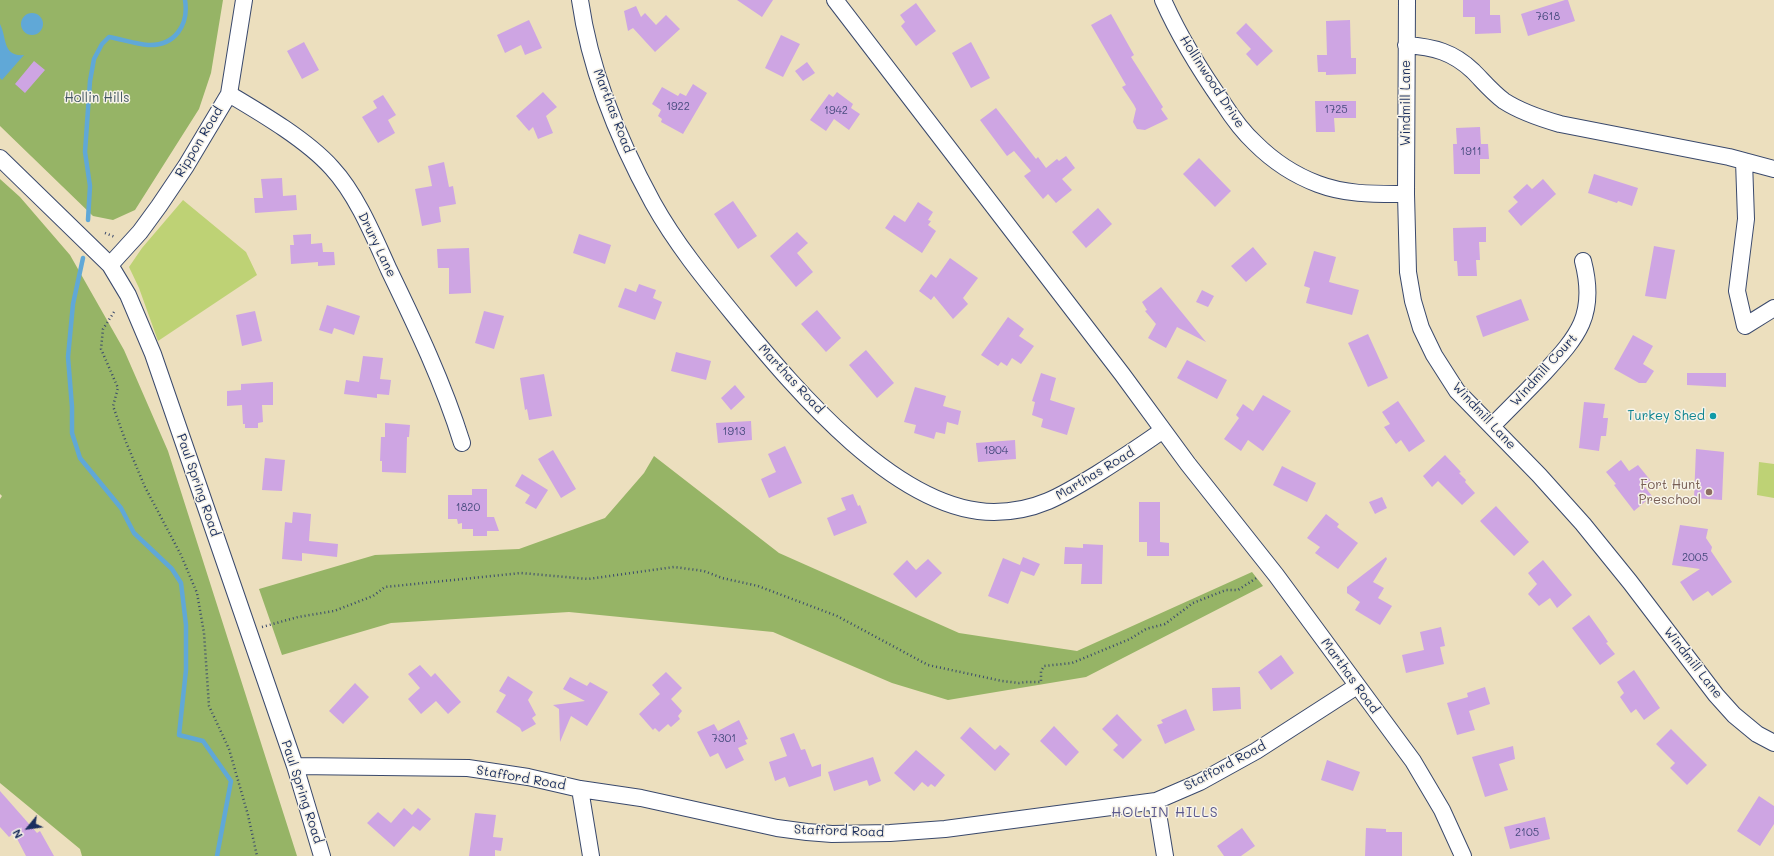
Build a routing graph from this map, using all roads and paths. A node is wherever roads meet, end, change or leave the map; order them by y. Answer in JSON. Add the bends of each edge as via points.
{"nodes":[{"id":1,"x":244,"y":0,"type":"edge"},
{"id":2,"x":580,"y":0,"type":"edge"},
{"id":3,"x":835,"y":0,"type":"edge"},
{"id":4,"x":1163,"y":0,"type":"edge"},
{"id":5,"x":1407,"y":0,"type":"edge"},
{"id":6,"x":1406,"y":45,"type":"junction"},
{"id":7,"x":229,"y":94,"type":"junction"},
{"id":8,"x":0,"y":158,"type":"edge"},
{"id":9,"x":1744,"y":161,"type":"junction"},
{"id":10,"x":1774,"y":169,"type":"edge"},
{"id":11,"x":1406,"y":194,"type":"junction"},
{"id":12,"x":1583,"y":261,"type":"dead end"},
{"id":13,"x":110,"y":265,"type":"junction"},
{"id":14,"x":1774,"y":308,"type":"edge"},
{"id":15,"x":114,"y":312,"type":"dead end"},
{"id":16,"x":1492,"y":426,"type":"junction"},
{"id":17,"x":1163,"y":430,"type":"junction"},
{"id":18,"x":462,"y":444,"type":"dead end"},
{"id":19,"x":1256,"y":578,"type":"dead end"},
{"id":20,"x":248,"y":630,"type":"junction"},
{"id":21,"x":1357,"y":686,"type":"junction"},
{"id":22,"x":1774,"y":743,"type":"edge"},
{"id":23,"x":295,"y":766,"type":"junction"},
{"id":24,"x":580,"y":789,"type":"junction"},
{"id":25,"x":1156,"y":801,"type":"junction"},
{"id":26,"x":257,"y":856,"type":"edge"},
{"id":27,"x":322,"y":856,"type":"edge"},
{"id":28,"x":590,"y":856,"type":"edge"},
{"id":29,"x":1165,"y":856,"type":"edge"},
{"id":30,"x":1463,"y":856,"type":"edge"}],
"edges":[{"from":1,"to":7,"type":"street","name":"Rippon Road"},
{"from":2,"to":17,"type":"street","name":"Marthas Road","via":[[591,52],[620,135],[673,236],[697,270],[795,386],[831,422],[878,462],[918,490],[941,501],[973,510],[1012,511],[1060,497]]},
{"from":3,"to":17,"type":"street","name":"Marthas Road"},
{"from":4,"to":11,"type":"street","name":"Hollinwood Drive","via":[[1210,84],[1245,133],[1284,168],[1338,190],[1366,194]]},
{"from":5,"to":6,"type":"street","name":"Windmill Lane"},
{"from":6,"to":9,"type":"street","via":[[1428,46],[1455,57],[1473,71],[1488,88],[1524,113]]},
{"from":6,"to":11,"type":"street","name":"Windmill Lane"},
{"from":7,"to":13,"type":"street","name":"Rippon Road","via":[[159,206]]},
{"from":7,"to":18,"type":"street","name":"Drury Lane","via":[[267,117],[315,152],[332,168],[348,189],[436,369]]},
{"from":8,"to":13,"type":"street","name":"Paul Spring Road"},
{"from":9,"to":10,"type":"street"},
{"from":9,"to":14,"type":"street","via":[[1746,219],[1737,291],[1745,326]]},
{"from":11,"to":16,"type":"street","name":"Windmill Lane","via":[[1408,272],[1421,328],[1456,391]]},
{"from":12,"to":16,"type":"street","name":"Windmill Court","via":[[1588,279],[1588,300],[1579,330],[1567,348]]},
{"from":13,"to":20,"type":"street","name":"Paul Spring Road","via":[[128,295],[153,354]]},
{"from":15,"to":26,"type":"path","via":[[103,329],[101,349],[118,388],[113,406],[145,487],[181,555],[197,593],[204,633],[209,706],[229,749]]},
{"from":16,"to":22,"type":"street","name":"Windmill Lane","via":[[1583,524],[1716,695],[1734,715],[1757,734]]},
{"from":17,"to":21,"type":"street","name":"Marthas Road","via":[[1276,575]]},
{"from":19,"to":20,"type":"path","via":[[1238,590],[1226,590],[1193,603],[1165,624],[1146,629],[1130,639],[1072,664],[1044,666],[1040,671],[1041,682],[1019,684],[928,665],[836,616],[802,602],[704,571],[674,567],[588,579],[521,573],[385,586],[373,596],[334,611]]},
{"from":20,"to":23,"type":"street","name":"Paul Spring Road"},
{"from":21,"to":25,"type":"street","name":"Stafford Road","via":[[1256,751],[1200,782]]},
{"from":21,"to":30,"type":"street","name":"Marthas Road","via":[[1413,760],[1442,810]]},
{"from":23,"to":24,"type":"street","name":"Stafford Road","via":[[468,768],[528,777]]},
{"from":23,"to":27,"type":"street","name":"Paul Spring Road"},
{"from":24,"to":25,"type":"street","name":"Stafford Road","via":[[641,798],[777,828],[832,834],[945,829]]},
{"from":24,"to":28,"type":"street"},
{"from":25,"to":29,"type":"street"}]}
